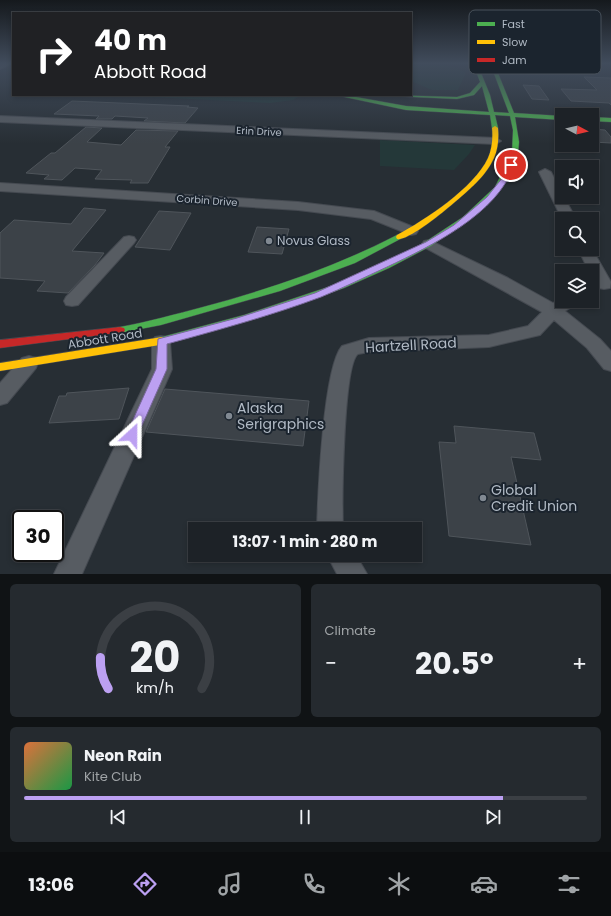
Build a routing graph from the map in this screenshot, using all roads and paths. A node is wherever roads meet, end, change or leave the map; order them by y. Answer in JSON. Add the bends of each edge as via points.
{"nodes":[{"id":1,"x":476,"y":90,"type":"edge"},
{"id":2,"x":485,"y":90,"type":"edge"},
{"id":3,"x":501,"y":90,"type":"edge"},
{"id":4,"x":342,"y":96,"type":"edge"},
{"id":5,"x":412,"y":96,"type":"edge"},
{"id":6,"x":493,"y":115,"type":"junction"},
{"id":7,"x":510,"y":115,"type":"junction"},
{"id":8,"x":555,"y":118,"type":"edge"},
{"id":9,"x":0,"y":119,"type":"edge"},
{"id":10,"x":599,"y":119,"type":"edge"},
{"id":11,"x":611,"y":120,"type":"edge"},
{"id":12,"x":496,"y":140,"type":"junction"},
{"id":13,"x":545,"y":172,"type":"dead end"},
{"id":14,"x":0,"y":187,"type":"edge"},
{"id":15,"x":565,"y":212,"type":"edge"},
{"id":16,"x":420,"y":237,"type":"junction"},
{"id":17,"x":129,"y":240,"type":"dead end"},
{"id":18,"x":588,"y":256,"type":"edge"},
{"id":19,"x":602,"y":286,"type":"edge"},
{"id":20,"x":72,"y":301,"type":"dead end"},
{"id":21,"x":557,"y":308,"type":"edge"},
{"id":22,"x":554,"y":310,"type":"junction"},
{"id":23,"x":144,"y":326,"type":"junction"},
{"id":24,"x":161,"y":342,"type":"junction"},
{"id":25,"x":0,"y":344,"type":"edge"},
{"id":26,"x":78,"y":345,"type":"dead end"},
{"id":27,"x":28,"y":358,"type":"junction"},
{"id":28,"x":611,"y":364,"type":"edge"},
{"id":29,"x":0,"y":366,"type":"edge"},
{"id":30,"x":0,"y":397,"type":"edge"},
{"id":31,"x":330,"y":522,"type":"edge"},
{"id":32,"x":345,"y":562,"type":"edge"},
{"id":33,"x":68,"y":574,"type":"edge"},
{"id":34,"x":353,"y":574,"type":"edge"}],
"edges":[{"from":1,"to":5,"type":"main road","via":[[472,94],[457,98]]},
{"from":2,"to":6,"type":"main road","name":"Abbott Road"},
{"from":3,"to":7,"type":"main road","name":"Abbott Road"},
{"from":4,"to":6,"type":"main road","via":[[400,107]]},
{"from":6,"to":7,"type":"main road"},
{"from":6,"to":12,"type":"main road","name":"Abbott Road"},
{"from":7,"to":8,"type":"main road"},
{"from":7,"to":16,"type":"main road","name":"Abbott Road","via":[[515,133],[515,153],[507,177],[489,198],[457,226]]},
{"from":9,"to":12,"type":"street","name":"Erin Drive"},
{"from":10,"to":11,"type":"main road"},
{"from":12,"to":16,"type":"main road","name":"Abbott Road","via":[[493,154],[479,176]]},
{"from":13,"to":15,"type":"street"},
{"from":14,"to":16,"type":"street","name":"Corbin Drive","via":[[298,206],[374,215]]},
{"from":16,"to":22,"type":"street","name":"Corbin Drive"},
{"from":16,"to":23,"type":"main road","name":"Abbott Road","via":[[305,280]]},
{"from":16,"to":24,"type":"main road","name":"Abbott Road","via":[[318,295],[239,321]]},
{"from":17,"to":20,"type":"street"},
{"from":18,"to":19,"type":"street"},
{"from":21,"to":22,"type":"street","name":"Hartzell Road"},
{"from":22,"to":28,"type":"street","name":"Corbin Drive","via":[[601,350]]},
{"from":22,"to":31,"type":"street","name":"Hartzell Road","via":[[534,331],[489,341],[369,346],[352,349],[347,353],[340,372]]},
{"from":23,"to":25,"type":"main road","name":"Abbott Road"},
{"from":23,"to":26,"type":"main road","via":[[119,337]]},
{"from":24,"to":27,"type":"main road","name":"Abbott Road"},
{"from":24,"to":33,"type":"street","via":[[162,369]]},
{"from":27,"to":29,"type":"main road","name":"Abbott Road"},
{"from":27,"to":30,"type":"street"},
{"from":32,"to":34,"type":"street"}]}
